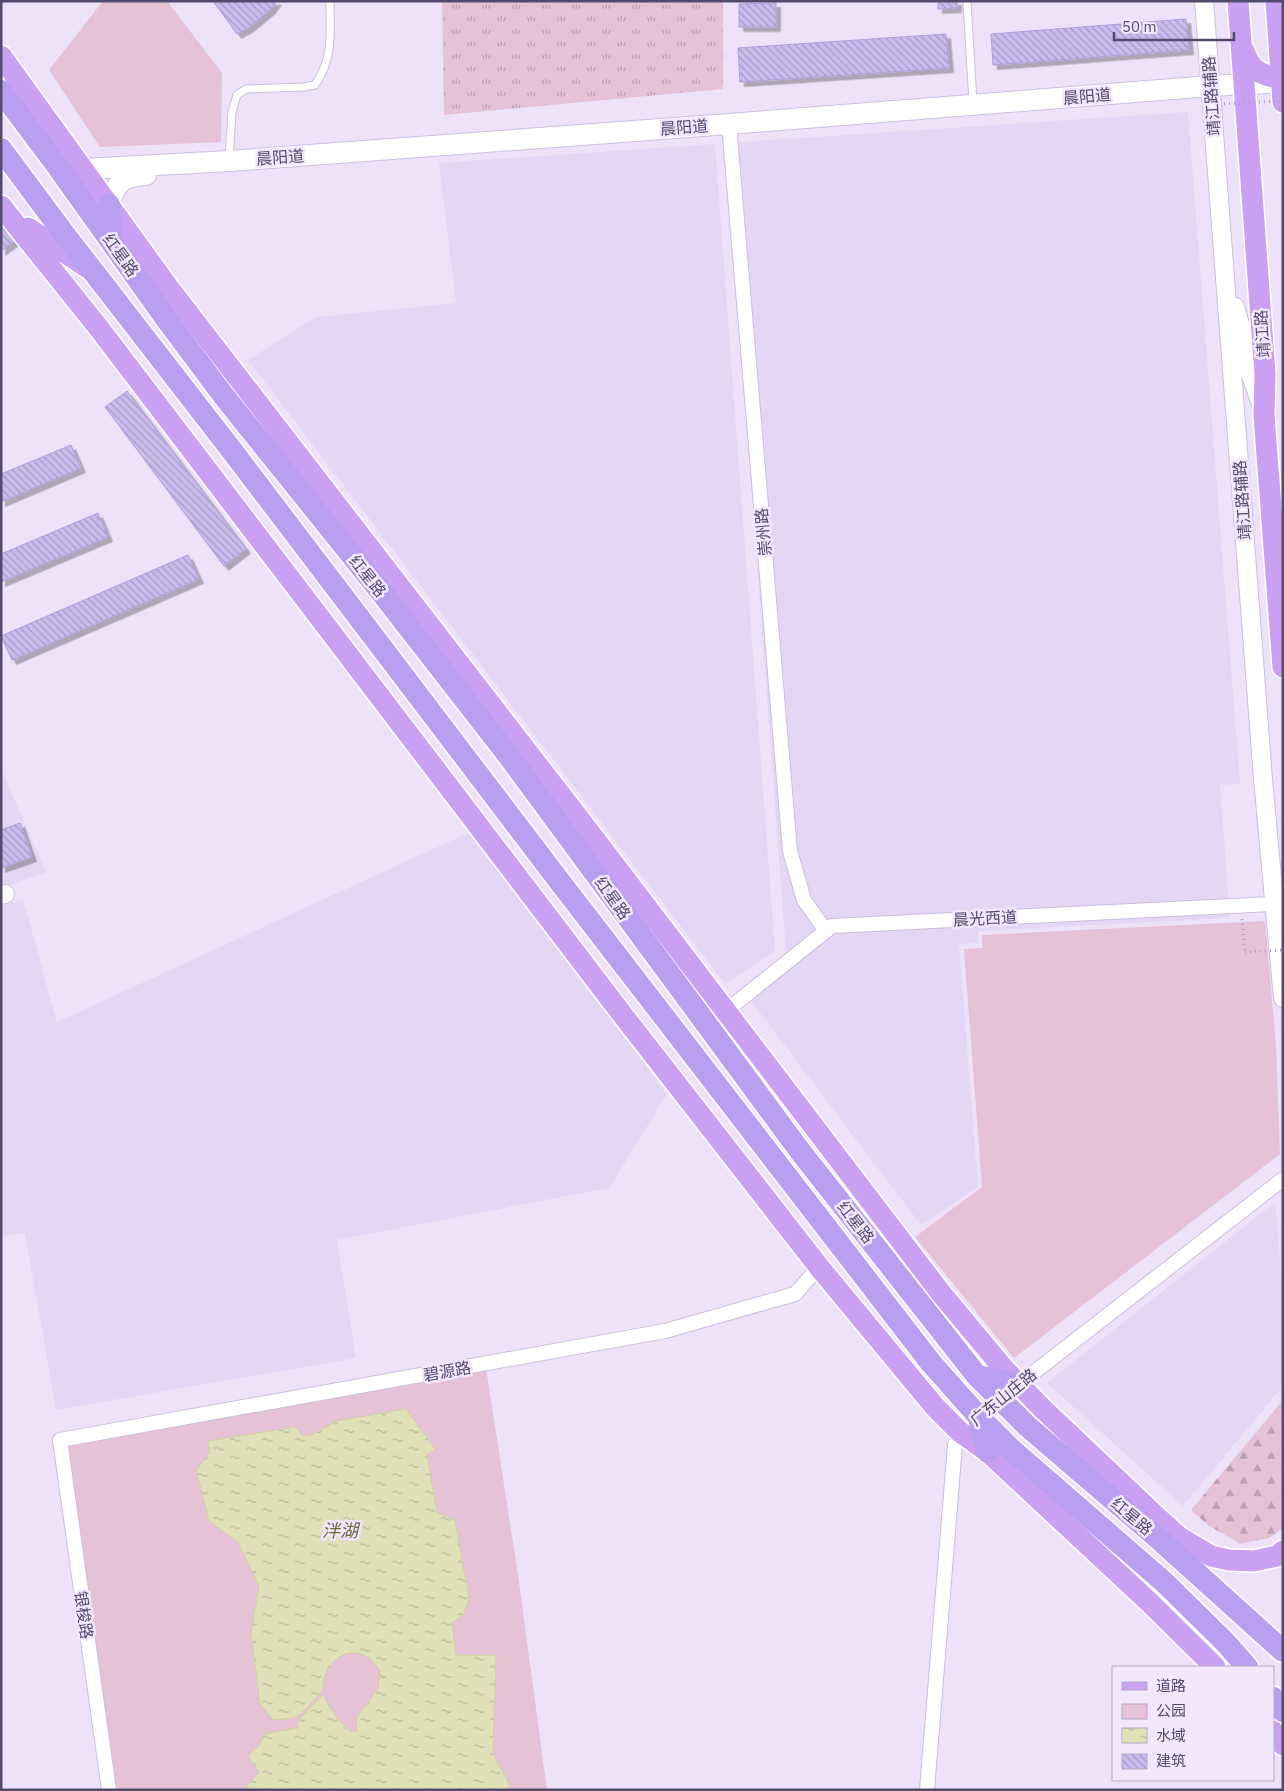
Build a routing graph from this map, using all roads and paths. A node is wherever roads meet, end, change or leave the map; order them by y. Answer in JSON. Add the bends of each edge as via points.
{"nodes":[{"id":1,"x":330,"y":1,"type":"edge"},
{"id":2,"x":967,"y":1,"type":"edge"},
{"id":3,"x":1204,"y":1,"type":"edge"},
{"id":4,"x":1238,"y":1,"type":"edge"},
{"id":5,"x":1276,"y":1,"type":"edge"},
{"id":6,"x":1241,"y":42,"type":"junction"},
{"id":7,"x":1280,"y":44,"type":"edge"},
{"id":8,"x":1,"y":56,"type":"edge"},
{"id":9,"x":1282,"y":89,"type":"edge"},
{"id":10,"x":1244,"y":90,"type":"junction"},
{"id":11,"x":1,"y":91,"type":"edge"},
{"id":12,"x":1214,"y":96,"type":"junction"},
{"id":13,"x":973,"y":105,"type":"junction"},
{"id":14,"x":729,"y":128,"type":"junction"},
{"id":15,"x":1,"y":149,"type":"edge"},
{"id":16,"x":229,"y":165,"type":"junction"},
{"id":17,"x":58,"y":166,"type":"junction"},
{"id":18,"x":84,"y":169,"type":"junction"},
{"id":19,"x":109,"y":204,"type":"junction"},
{"id":20,"x":5,"y":211,"type":"edge"},
{"id":21,"x":111,"y":242,"type":"junction"},
{"id":22,"x":53,"y":245,"type":"junction"},
{"id":23,"x":1225,"y":273,"type":"junction"},
{"id":24,"x":1264,"y":415,"type":"junction"},
{"id":25,"x":1283,"y":667,"type":"edge"},
{"id":26,"x":1274,"y":904,"type":"junction"},
{"id":27,"x":1241,"y":906,"type":"junction"},
{"id":28,"x":826,"y":931,"type":"junction"},
{"id":29,"x":1283,"y":950,"type":"edge"},
{"id":30,"x":1283,"y":998,"type":"edge"},
{"id":31,"x":726,"y":1011,"type":"junction"},
{"id":32,"x":1283,"y":1179,"type":"edge"},
{"id":33,"x":819,"y":1267,"type":"junction"},
{"id":34,"x":977,"y":1376,"type":"junction"},
{"id":35,"x":1019,"y":1384,"type":"junction"},
{"id":36,"x":1000,"y":1400,"type":"junction"},
{"id":37,"x":979,"y":1417,"type":"junction"},
{"id":38,"x":960,"y":1432,"type":"junction"},
{"id":39,"x":60,"y":1440,"type":"joint"},
{"id":40,"x":988,"y":1452,"type":"junction"},
{"id":41,"x":1157,"y":1517,"type":"junction"},
{"id":42,"x":1160,"y":1540,"type":"junction"},
{"id":43,"x":1283,"y":1551,"type":"edge"},
{"id":44,"x":1211,"y":1556,"type":"junction"},
{"id":45,"x":1180,"y":1558,"type":"junction"},
{"id":46,"x":1283,"y":1651,"type":"edge"},
{"id":47,"x":1214,"y":1666,"type":"edge"},
{"id":48,"x":1246,"y":1666,"type":"edge"},
{"id":49,"x":1274,"y":1699,"type":"edge"},
{"id":50,"x":1283,"y":1711,"type":"edge"},
{"id":51,"x":1274,"y":1732,"type":"edge"},
{"id":52,"x":1283,"y":1745,"type":"edge"},
{"id":53,"x":109,"y":1790,"type":"edge"},
{"id":54,"x":927,"y":1790,"type":"edge"}],
"edges":[{"from":1,"to":16,"type":"lane","via":[[330,50],[320,78],[315,85],[246,89],[237,95],[232,112]]},
{"from":2,"to":13,"type":"lane"},
{"from":3,"to":12,"type":"street","name":"靖江路辅路"},
{"from":4,"to":6,"type":"main road","name":"靖江路"},
{"from":5,"to":7,"type":"main road"},
{"from":6,"to":9,"type":"main road","via":[[1249,64]]},
{"from":6,"to":10,"type":"main road","name":"靖江路"},
{"from":7,"to":9,"type":"main road"},
{"from":8,"to":18,"type":"main road"},
{"from":9,"to":10,"type":"main road","name":"晨阳道"},
{"from":9,"to":12,"type":"path","bridge":true},
{"from":10,"to":12,"type":"main road","name":"晨阳道"},
{"from":10,"to":24,"type":"main road","name":"靖江路","via":[[1265,374]]},
{"from":11,"to":17,"type":"highway","name":"红星路"},
{"from":12,"to":13,"type":"main road","name":"晨阳道"},
{"from":12,"to":14,"type":"main road","name":"晨阳道"},
{"from":12,"to":23,"type":"street","name":"靖江路辅路"},
{"from":13,"to":14,"type":"main road","name":"晨阳道"},
{"from":14,"to":16,"type":"main road","name":"晨阳道"},
{"from":14,"to":28,"type":"street","name":"崇州路","via":[[790,851],[804,900]]},
{"from":15,"to":22,"type":"highway","name":"红星路","via":[[35,195]]},
{"from":16,"to":18,"type":"main road","name":"晨阳道"},
{"from":16,"to":19,"type":"main road","name":"晨阳道","via":[[130,176],[114,191]]},
{"from":17,"to":18,"type":"main road"},
{"from":17,"to":21,"type":"highway","name":"红星路"},
{"from":18,"to":19,"type":"main road"},
{"from":19,"to":21,"type":"highway"},
{"from":19,"to":31,"type":"main road","via":[[168,287]]},
{"from":20,"to":22,"type":"main road"},
{"from":21,"to":34,"type":"highway","name":"红星路","via":[[223,395],[508,755],[800,1151]]},
{"from":22,"to":33,"type":"main road","via":[[98,327]]},
{"from":22,"to":37,"type":"highway","name":"红星路","via":[[94,272],[931,1363]]},
{"from":23,"to":24,"type":"street","via":[[1242,331],[1249,370]]},
{"from":23,"to":26,"type":"street","name":"靖江路辅路"},
{"from":24,"to":25,"type":"main road","name":"靖江路"},
{"from":26,"to":27,"type":"street","name":"晨光西道"},
{"from":26,"to":30,"type":"street","name":"靖江路辅路"},
{"from":27,"to":28,"type":"street","name":"晨光西道","via":[[832,926]]},
{"from":27,"to":29,"type":"path","bridge":true,"via":[[1245,952]]},
{"from":28,"to":31,"type":"street","name":"晨光西道"},
{"from":31,"to":35,"type":"main road","via":[[940,1292]]},
{"from":32,"to":35,"type":"street","name":"广东山庄路"},
{"from":33,"to":38,"type":"main road","via":[[935,1407]]},
{"from":33,"to":39,"type":"street","name":"碧源路","via":[[795,1294],[665,1331]]},
{"from":34,"to":35,"type":"highway"},
{"from":34,"to":36,"type":"highway","name":"红星路"},
{"from":35,"to":36,"type":"street","name":"广东山庄路"},
{"from":35,"to":41,"type":"main road"},
{"from":36,"to":37,"type":"street","name":"广东山庄路"},
{"from":36,"to":42,"type":"highway","name":"红星路"},
{"from":37,"to":38,"type":"street","name":"广东山庄路"},
{"from":37,"to":40,"type":"highway"},
{"from":37,"to":48,"type":"highway","name":"红星路","via":[[1011,1449],[1164,1582]]},
{"from":38,"to":40,"type":"main road"},
{"from":38,"to":54,"type":"street","name":"广东山庄路","via":[[955,1445]]},
{"from":39,"to":53,"type":"street","name":"银梭路"},
{"from":40,"to":47,"type":"main road"},
{"from":41,"to":42,"type":"street"},
{"from":41,"to":44,"type":"main road","via":[[1179,1537]]},
{"from":42,"to":45,"type":"highway","name":"红星路"},
{"from":43,"to":44,"type":"main road","via":[[1277,1556],[1254,1561]]},
{"from":44,"to":45,"type":"street"},
{"from":45,"to":46,"type":"highway","name":"红星路"},
{"from":49,"to":50,"type":"highway"},
{"from":51,"to":52,"type":"main road"}]}
